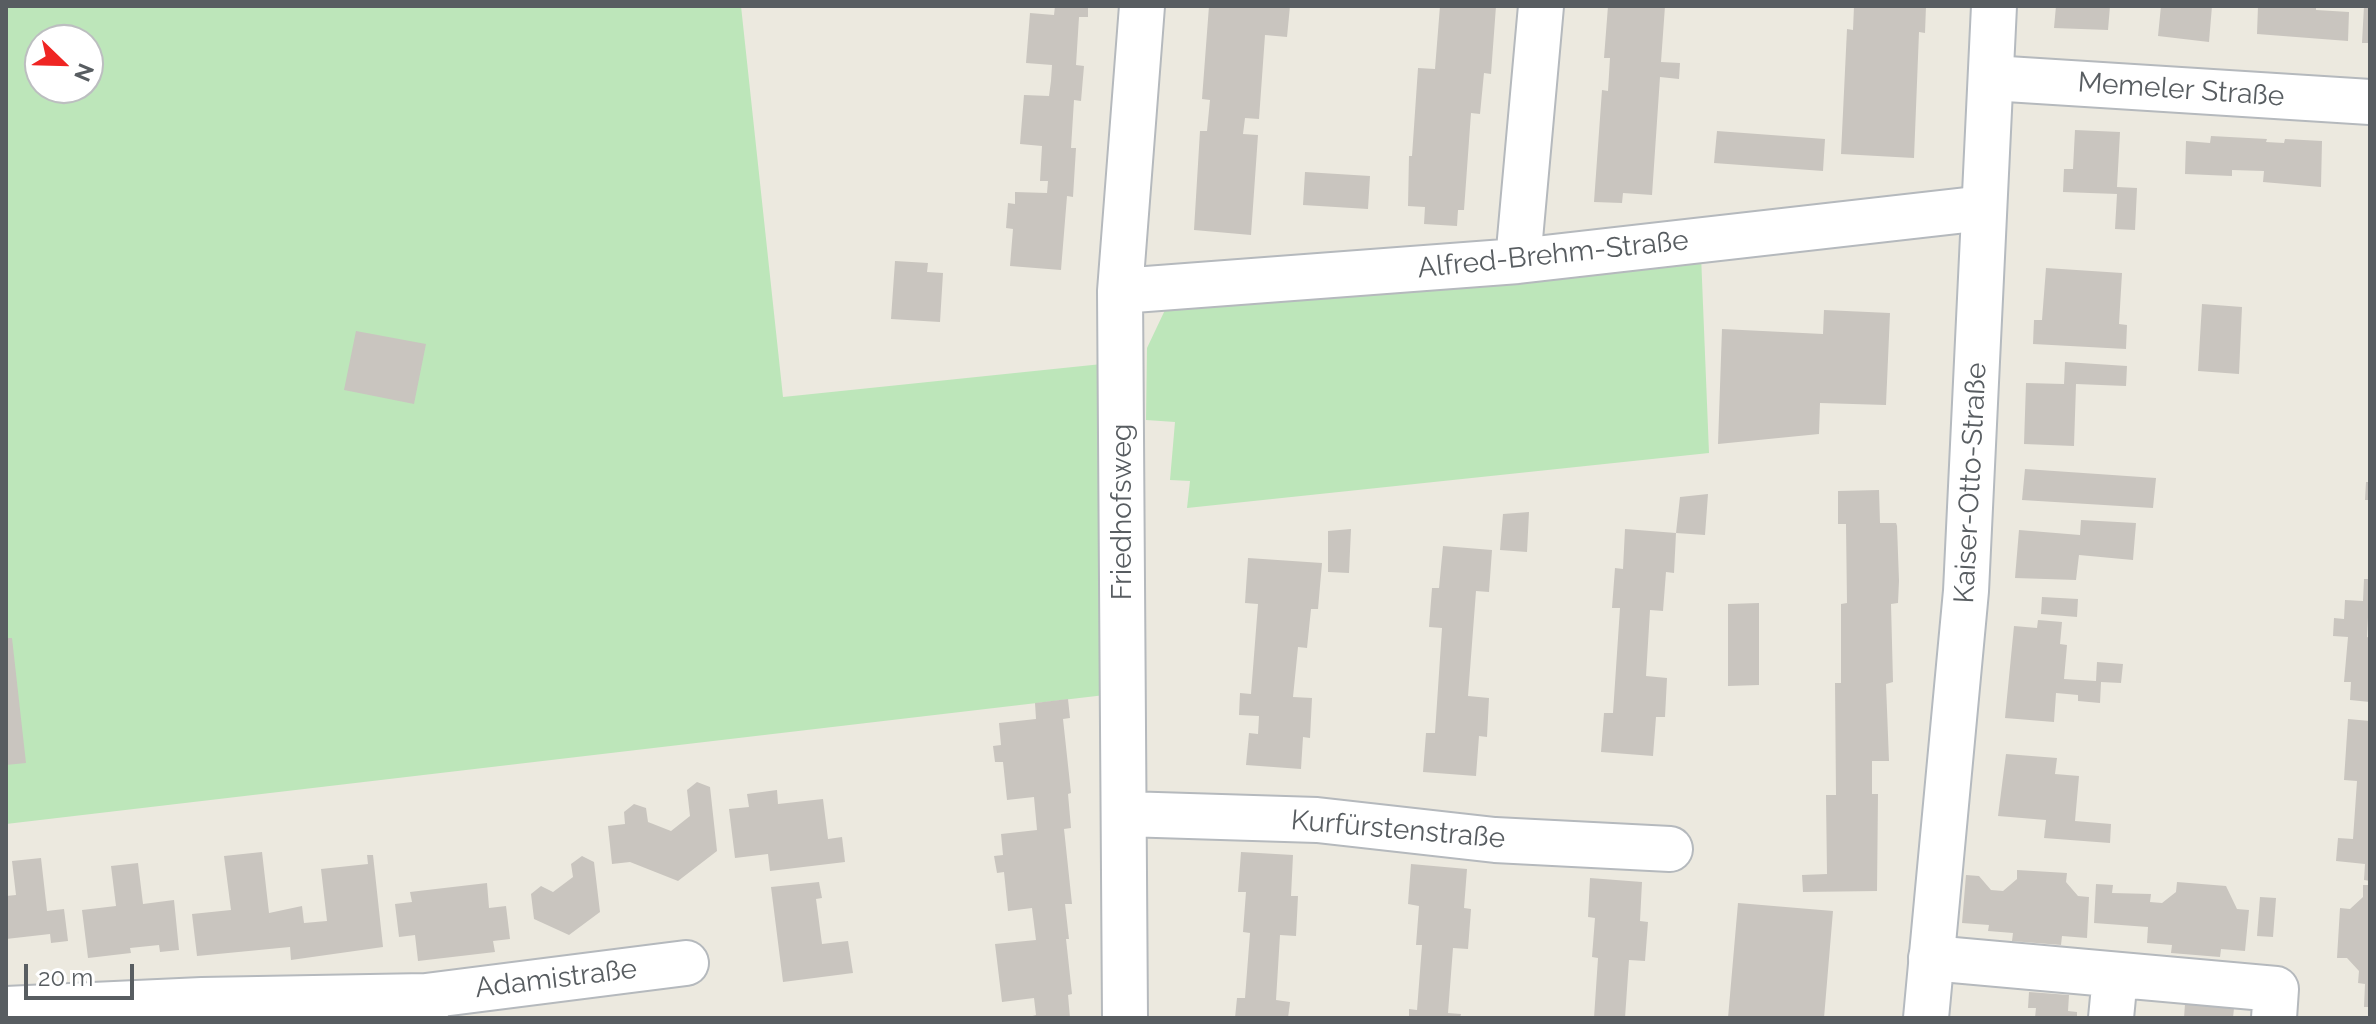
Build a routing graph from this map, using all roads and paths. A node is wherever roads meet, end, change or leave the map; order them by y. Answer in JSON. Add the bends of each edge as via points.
{"nodes":[{"id":1,"x":1142,"y":6,"type":"edge"},
{"id":2,"x":1541,"y":6,"type":"edge"},
{"id":3,"x":1994,"y":6,"type":"edge"},
{"id":4,"x":1991,"y":78,"type":"junction"},
{"id":5,"x":2370,"y":102,"type":"edge"},
{"id":6,"x":1984,"y":208,"type":"junction"},
{"id":7,"x":1518,"y":261,"type":"junction"},
{"id":8,"x":1120,"y":291,"type":"junction"},
{"id":9,"x":1125,"y":814,"type":"junction"},
{"id":10,"x":1670,"y":849,"type":"dead end"},
{"id":11,"x":1931,"y":958,"type":"junction"},
{"id":12,"x":686,"y":963,"type":"dead end"},
{"id":13,"x":2113,"y":997,"type":"edge"},
{"id":14,"x":426,"y":1007,"type":"edge"},
{"id":15,"x":6,"y":1009,"type":"edge"},
{"id":16,"x":1125,"y":1018,"type":"edge"},
{"id":17,"x":1926,"y":1018,"type":"edge"},
{"id":18,"x":2274,"y":1018,"type":"edge"}],
"edges":[{"from":1,"to":8,"type":"street","name":"Friedhofsweg"},
{"from":2,"to":7,"type":"street"},
{"from":3,"to":4,"type":"street","name":"Kaiser-Otto-Straße"},
{"from":4,"to":5,"type":"street","name":"Memeler Straße"},
{"from":4,"to":6,"type":"street","name":"Kaiser-Otto-Straße"},
{"from":6,"to":7,"type":"street","name":"Alfred-Brehm-Straße"},
{"from":6,"to":11,"type":"street","name":"Kaiser-Otto-Straße","via":[[1966,591]]},
{"from":7,"to":8,"type":"street","name":"Alfred-Brehm-Straße"},
{"from":8,"to":9,"type":"street","name":"Friedhofsweg"},
{"from":9,"to":10,"type":"street","name":"Kurfürstenstraße","via":[[1317,820],[1495,840]]},
{"from":9,"to":16,"type":"street","name":"Friedhofsweg"},
{"from":11,"to":13,"type":"street"},
{"from":11,"to":17,"type":"street","name":"Kaiser-Otto-Straße"},
{"from":12,"to":14,"type":"street","name":"Adamistraße"},
{"from":13,"to":18,"type":"street","via":[[2276,989]]},
{"from":14,"to":15,"type":"street","name":"Adamistraße","via":[[202,1000]]}]}
